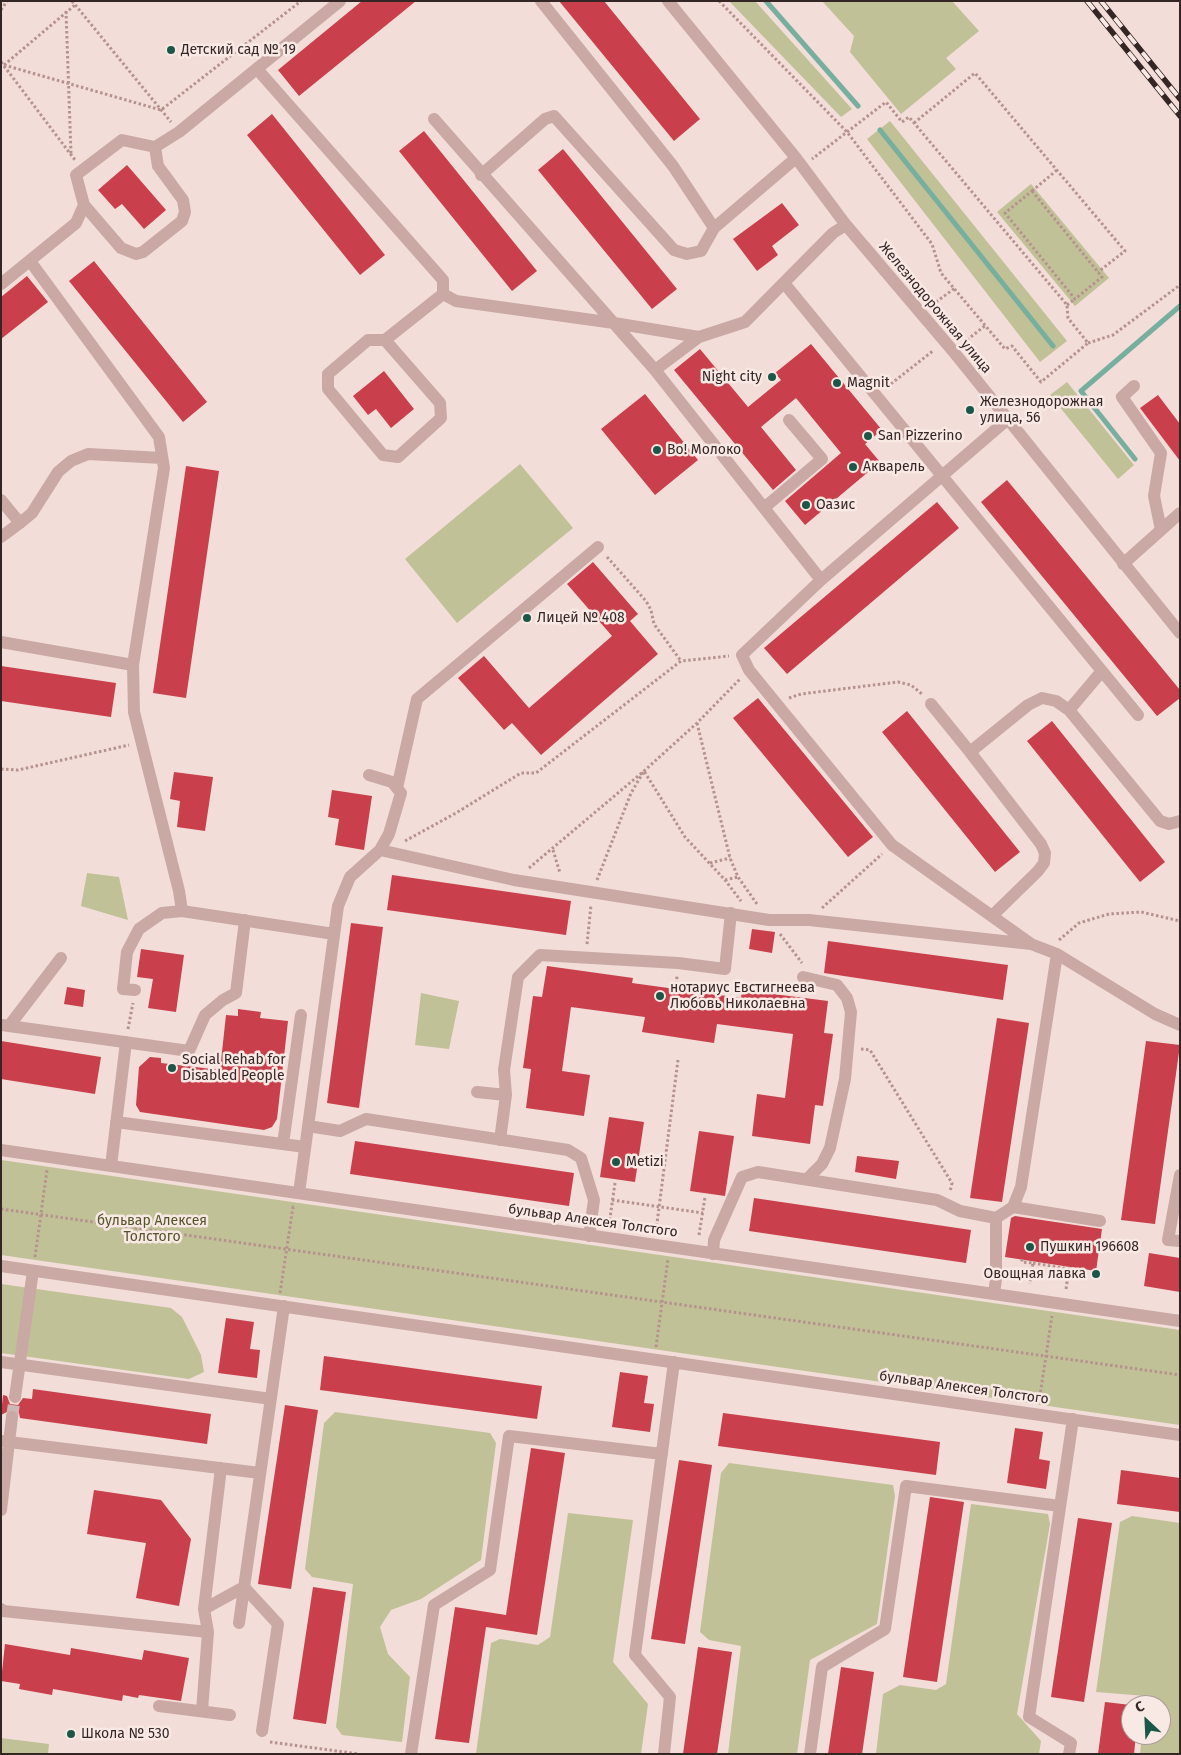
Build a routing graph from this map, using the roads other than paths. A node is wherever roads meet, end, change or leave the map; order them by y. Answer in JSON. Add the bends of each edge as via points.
{"nodes":[{"id":1,"x":340,"y":1,"type":"edge"},
{"id":2,"x":541,"y":1,"type":"edge"},
{"id":3,"x":668,"y":1,"type":"edge"},
{"id":4,"x":258,"y":69,"type":"junction"},
{"id":5,"x":434,"y":119,"type":"dead end"},
{"id":6,"x":155,"y":147,"type":"junction"},
{"id":7,"x":799,"y":162,"type":"junction"},
{"id":8,"x":481,"y":175,"type":"junction"},
{"id":9,"x":84,"y":205,"type":"junction"},
{"id":10,"x":846,"y":224,"type":"junction"},
{"id":11,"x":714,"y":228,"type":"junction"},
{"id":12,"x":30,"y":261,"type":"junction"},
{"id":13,"x":784,"y":283,"type":"junction"},
{"id":14,"x":1,"y":284,"type":"edge"},
{"id":15,"x":443,"y":294,"type":"junction"},
{"id":16,"x":614,"y":323,"type":"junction"},
{"id":17,"x":699,"y":337,"type":"junction"},
{"id":18,"x":385,"y":340,"type":"junction"},
{"id":19,"x":655,"y":370,"type":"junction"},
{"id":20,"x":1134,"y":386,"type":"dead end"},
{"id":21,"x":1008,"y":419,"type":"junction"},
{"id":22,"x":789,"y":420,"type":"dead end"},
{"id":23,"x":162,"y":458,"type":"junction"},
{"id":24,"x":943,"y":476,"type":"junction"},
{"id":25,"x":1,"y":500,"type":"edge"},
{"id":26,"x":765,"y":507,"type":"junction"},
{"id":27,"x":1180,"y":513,"type":"edge"},
{"id":28,"x":20,"y":523,"type":"junction"},
{"id":29,"x":1161,"y":530,"type":"junction"},
{"id":30,"x":1,"y":537,"type":"edge"},
{"id":31,"x":598,"y":547,"type":"road end"},
{"id":32,"x":1123,"y":564,"type":"junction"},
{"id":33,"x":821,"y":580,"type":"junction"},
{"id":34,"x":1180,"y":633,"type":"edge"},
{"id":35,"x":1,"y":642,"type":"edge"},
{"id":36,"x":133,"y":665,"type":"junction"},
{"id":37,"x":1102,"y":671,"type":"junction"},
{"id":38,"x":931,"y":704,"type":"road end"},
{"id":39,"x":1069,"y":710,"type":"junction"},
{"id":40,"x":1138,"y":715,"type":"dead end"},
{"id":41,"x":970,"y":752,"type":"junction"},
{"id":42,"x":369,"y":775,"type":"dead end"},
{"id":43,"x":397,"y":788,"type":"junction"},
{"id":44,"x":1180,"y":821,"type":"edge"},
{"id":45,"x":383,"y":850,"type":"junction"},
{"id":46,"x":182,"y":911,"type":"junction"},
{"id":47,"x":731,"y":913,"type":"junction"},
{"id":48,"x":993,"y":915,"type":"junction"},
{"id":49,"x":245,"y":920,"type":"junction"},
{"id":50,"x":334,"y":934,"type":"junction"},
{"id":51,"x":1031,"y":944,"type":"junction"},
{"id":52,"x":1052,"y":951,"type":"junction"},
{"id":53,"x":61,"y":958,"type":"dead end"},
{"id":54,"x":802,"y":978,"type":"dead end"},
{"id":55,"x":135,"y":990,"type":"road end"},
{"id":56,"x":301,"y":1015,"type":"dead end"},
{"id":57,"x":5,"y":1025,"type":"edge"},
{"id":58,"x":1180,"y":1025,"type":"edge"},
{"id":59,"x":126,"y":1042,"type":"junction"},
{"id":60,"x":477,"y":1092,"type":"dead end"},
{"id":61,"x":506,"y":1096,"type":"junction"},
{"id":62,"x":116,"y":1122,"type":"junction"},
{"id":63,"x":308,"y":1126,"type":"junction"},
{"id":64,"x":500,"y":1140,"type":"junction"},
{"id":65,"x":283,"y":1144,"type":"junction"},
{"id":66,"x":305,"y":1147,"type":"junction"},
{"id":67,"x":1,"y":1150,"type":"edge"},
{"id":68,"x":111,"y":1166,"type":"junction"},
{"id":69,"x":1180,"y":1175,"type":"edge"},
{"id":70,"x":807,"y":1179,"type":"junction"},
{"id":71,"x":299,"y":1194,"type":"junction"},
{"id":72,"x":1013,"y":1207,"type":"junction"},
{"id":73,"x":996,"y":1218,"type":"junction"},
{"id":74,"x":1100,"y":1221,"type":"dead end"},
{"id":75,"x":589,"y":1236,"type":"junction"},
{"id":76,"x":1180,"y":1242,"type":"edge"},
{"id":77,"x":712,"y":1254,"type":"junction"},
{"id":78,"x":1,"y":1266,"type":"edge"},
{"id":79,"x":33,"y":1271,"type":"junction"},
{"id":80,"x":994,"y":1294,"type":"junction"},
{"id":81,"x":281,"y":1304,"type":"junction"},
{"id":82,"x":1180,"y":1321,"type":"edge"},
{"id":83,"x":1,"y":1362,"type":"edge"},
{"id":84,"x":674,"y":1362,"type":"junction"},
{"id":85,"x":20,"y":1364,"type":"junction"},
{"id":86,"x":15,"y":1397,"type":"tunnel mouth"},
{"id":87,"x":271,"y":1399,"type":"junction"},
{"id":88,"x":12,"y":1417,"type":"tunnel mouth"},
{"id":89,"x":1073,"y":1419,"type":"junction"},
{"id":90,"x":1180,"y":1434,"type":"edge"},
{"id":91,"x":6,"y":1442,"type":"edge"},
{"id":92,"x":662,"y":1454,"type":"junction"},
{"id":93,"x":221,"y":1468,"type":"junction"},
{"id":94,"x":260,"y":1473,"type":"junction"},
{"id":95,"x":1060,"y":1506,"type":"junction"},
{"id":96,"x":1,"y":1510,"type":"edge"},
{"id":97,"x":244,"y":1587,"type":"junction"},
{"id":98,"x":1,"y":1609,"type":"edge"},
{"id":99,"x":204,"y":1609,"type":"junction"},
{"id":100,"x":239,"y":1623,"type":"dead end"},
{"id":101,"x":208,"y":1632,"type":"junction"},
{"id":102,"x":159,"y":1706,"type":"dead end"},
{"id":103,"x":202,"y":1711,"type":"junction"},
{"id":104,"x":230,"y":1715,"type":"dead end"},
{"id":105,"x":262,"y":1731,"type":"road end"},
{"id":106,"x":411,"y":1754,"type":"edge"},
{"id":107,"x":664,"y":1754,"type":"edge"},
{"id":108,"x":810,"y":1754,"type":"edge"},
{"id":109,"x":1070,"y":1754,"type":"edge"}],
"edges":[{"from":1,"to":4,"type":"street"},
{"from":2,"to":11,"type":"street","via":[[673,166]]},
{"from":3,"to":7,"type":"street","name":"Железнодорожная улица"},
{"from":4,"to":6,"type":"street","via":[[179,132]]},
{"from":4,"to":15,"type":"street","via":[[443,280]]},
{"from":5,"to":8,"type":"street"},
{"from":6,"to":9,"type":"street","via":[[122,140],[76,175]]},
{"from":6,"to":9,"type":"street","via":[[158,166],[183,200],[185,212],[182,220],[149,247],[136,254],[121,248]]},
{"from":7,"to":10,"type":"street","name":"Железнодорожная улица"},
{"from":7,"to":11,"type":"street"},
{"from":8,"to":11,"type":"street","via":[[545,118],[554,116],[674,250],[686,254],[700,251]]},
{"from":8,"to":16,"type":"street"},
{"from":9,"to":12,"type":"street","via":[[76,223]]},
{"from":10,"to":13,"type":"street"},
{"from":10,"to":21,"type":"street","name":"Железнодорожная улица"},
{"from":12,"to":14,"type":"street"},
{"from":12,"to":23,"type":"street","via":[[159,437]]},
{"from":13,"to":17,"type":"street","via":[[745,322]]},
{"from":13,"to":24,"type":"street"},
{"from":15,"to":16,"type":"street","via":[[456,301]]},
{"from":15,"to":18,"type":"street"},
{"from":16,"to":17,"type":"street"},
{"from":16,"to":19,"type":"street"},
{"from":17,"to":19,"type":"street"},
{"from":18,"to":18,"type":"street","via":[[368,340],[328,374],[328,389],[383,454],[398,457],[441,418],[440,403]]},
{"from":19,"to":26,"type":"street"},
{"from":20,"to":29,"type":"street","via":[[1122,397],[1161,453],[1154,496]]},
{"from":21,"to":24,"type":"street"},
{"from":21,"to":32,"type":"street","name":"Железнодорожная улица"},
{"from":22,"to":26,"type":"street","via":[[822,459]]},
{"from":23,"to":28,"type":"street","via":[[88,454],[71,461],[58,472],[32,513]]},
{"from":23,"to":36,"type":"street","via":[[164,468]]},
{"from":24,"to":33,"type":"street"},
{"from":24,"to":37,"type":"street"},
{"from":25,"to":28,"type":"street"},
{"from":26,"to":33,"type":"street"},
{"from":27,"to":29,"type":"street"},
{"from":28,"to":30,"type":"street"},
{"from":29,"to":32,"type":"street"},
{"from":31,"to":43,"type":"street","via":[[417,699]]},
{"from":32,"to":34,"type":"street","name":"Железнодорожная улица"},
{"from":33,"to":48,"type":"street","via":[[742,655],[749,670],[892,845]]},
{"from":35,"to":36,"type":"street"},
{"from":36,"to":46,"type":"street","via":[[134,712]]},
{"from":37,"to":39,"type":"street"},
{"from":37,"to":40,"type":"street"},
{"from":38,"to":41,"type":"street"},
{"from":39,"to":41,"type":"street","via":[[1056,701],[1042,698],[1028,705]]},
{"from":39,"to":44,"type":"street","via":[[1160,821],[1169,824]]},
{"from":41,"to":48,"type":"street","via":[[1045,853],[1044,863]]},
{"from":42,"to":43,"type":"street","via":[[392,782]]},
{"from":43,"to":45,"type":"street","via":[[402,793]]},
{"from":45,"to":47,"type":"street","via":[[514,880]]},
{"from":45,"to":50,"type":"street","via":[[350,877],[338,906]]},
{"from":46,"to":49,"type":"street"},
{"from":46,"to":55,"type":"street","via":[[162,913],[139,929],[127,952],[123,989]]},
{"from":47,"to":51,"type":"street","via":[[769,920],[809,920]]},
{"from":47,"to":61,"type":"street","via":[[724,969],[540,955],[518,977],[504,1070]]},
{"from":48,"to":51,"type":"street"},
{"from":49,"to":50,"type":"street"},
{"from":49,"to":59,"type":"street","via":[[236,993],[205,1015],[189,1051]]},
{"from":50,"to":63,"type":"street"},
{"from":51,"to":52,"type":"street"},
{"from":52,"to":58,"type":"street","via":[[1155,1014]]},
{"from":52,"to":72,"type":"street","via":[[1021,1187]]},
{"from":53,"to":57,"type":"street"},
{"from":54,"to":70,"type":"street","via":[[837,985],[847,998],[851,1012],[845,1079],[830,1148],[822,1164]]},
{"from":56,"to":65,"type":"street"},
{"from":57,"to":59,"type":"street"},
{"from":59,"to":62,"type":"street"},
{"from":60,"to":61,"type":"street"},
{"from":61,"to":64,"type":"street"},
{"from":62,"to":65,"type":"street"},
{"from":62,"to":68,"type":"street"},
{"from":63,"to":64,"type":"street","via":[[340,1131],[366,1119]]},
{"from":63,"to":66,"type":"street"},
{"from":64,"to":75,"type":"street","via":[[568,1150],[581,1158],[594,1200]]},
{"from":65,"to":66,"type":"street"},
{"from":66,"to":71,"type":"street"},
{"from":67,"to":68,"type":"street","name":"бульвар Алексея Толстого"},
{"from":68,"to":71,"type":"street","name":"бульвар Алексея Толстого"},
{"from":69,"to":76,"type":"street","via":[[1168,1240]]},
{"from":70,"to":73,"type":"street","via":[[937,1200],[960,1211]]},
{"from":70,"to":77,"type":"street","via":[[758,1172],[742,1176],[714,1240]]},
{"from":71,"to":75,"type":"street","name":"бульвар Алексея Толстого"},
{"from":72,"to":73,"type":"street"},
{"from":72,"to":74,"type":"street"},
{"from":73,"to":80,"type":"street"},
{"from":75,"to":77,"type":"street","name":"бульвар Алексея Толстого"},
{"from":77,"to":80,"type":"street","name":"бульвар Алексея Толстого"},
{"from":78,"to":79,"type":"street","name":"бульвар Алексея Толстого"},
{"from":79,"to":81,"type":"street","name":"бульвар Алексея Толстого"},
{"from":79,"to":85,"type":"street"},
{"from":80,"to":82,"type":"street","name":"бульвар Алексея Толстого"},
{"from":81,"to":84,"type":"street","name":"бульвар Алексея Толстого"},
{"from":81,"to":87,"type":"street"},
{"from":83,"to":85,"type":"street"},
{"from":84,"to":89,"type":"street","name":"бульвар Алексея Толстого"},
{"from":84,"to":92,"type":"street"},
{"from":85,"to":86,"type":"street"},
{"from":85,"to":87,"type":"street"},
{"from":87,"to":94,"type":"street"},
{"from":88,"to":91,"type":"street"},
{"from":89,"to":90,"type":"street","name":"бульвар Алексея Толстого"},
{"from":89,"to":95,"type":"street"},
{"from":91,"to":93,"type":"street"},
{"from":91,"to":96,"type":"street"},
{"from":92,"to":106,"type":"street","via":[[509,1436],[490,1570],[434,1605]]},
{"from":92,"to":107,"type":"street","via":[[635,1655],[670,1697]]},
{"from":93,"to":94,"type":"street"},
{"from":93,"to":99,"type":"street"},
{"from":94,"to":97,"type":"street"},
{"from":95,"to":108,"type":"street","via":[[906,1486],[885,1629],[822,1667]]},
{"from":95,"to":109,"type":"street","via":[[1029,1717],[1071,1744]]},
{"from":97,"to":99,"type":"street"},
{"from":97,"to":100,"type":"street"},
{"from":97,"to":105,"type":"street","via":[[278,1624]]},
{"from":98,"to":101,"type":"street"},
{"from":99,"to":101,"type":"street"},
{"from":101,"to":103,"type":"street"},
{"from":102,"to":103,"type":"street"},
{"from":103,"to":104,"type":"street"}]}
